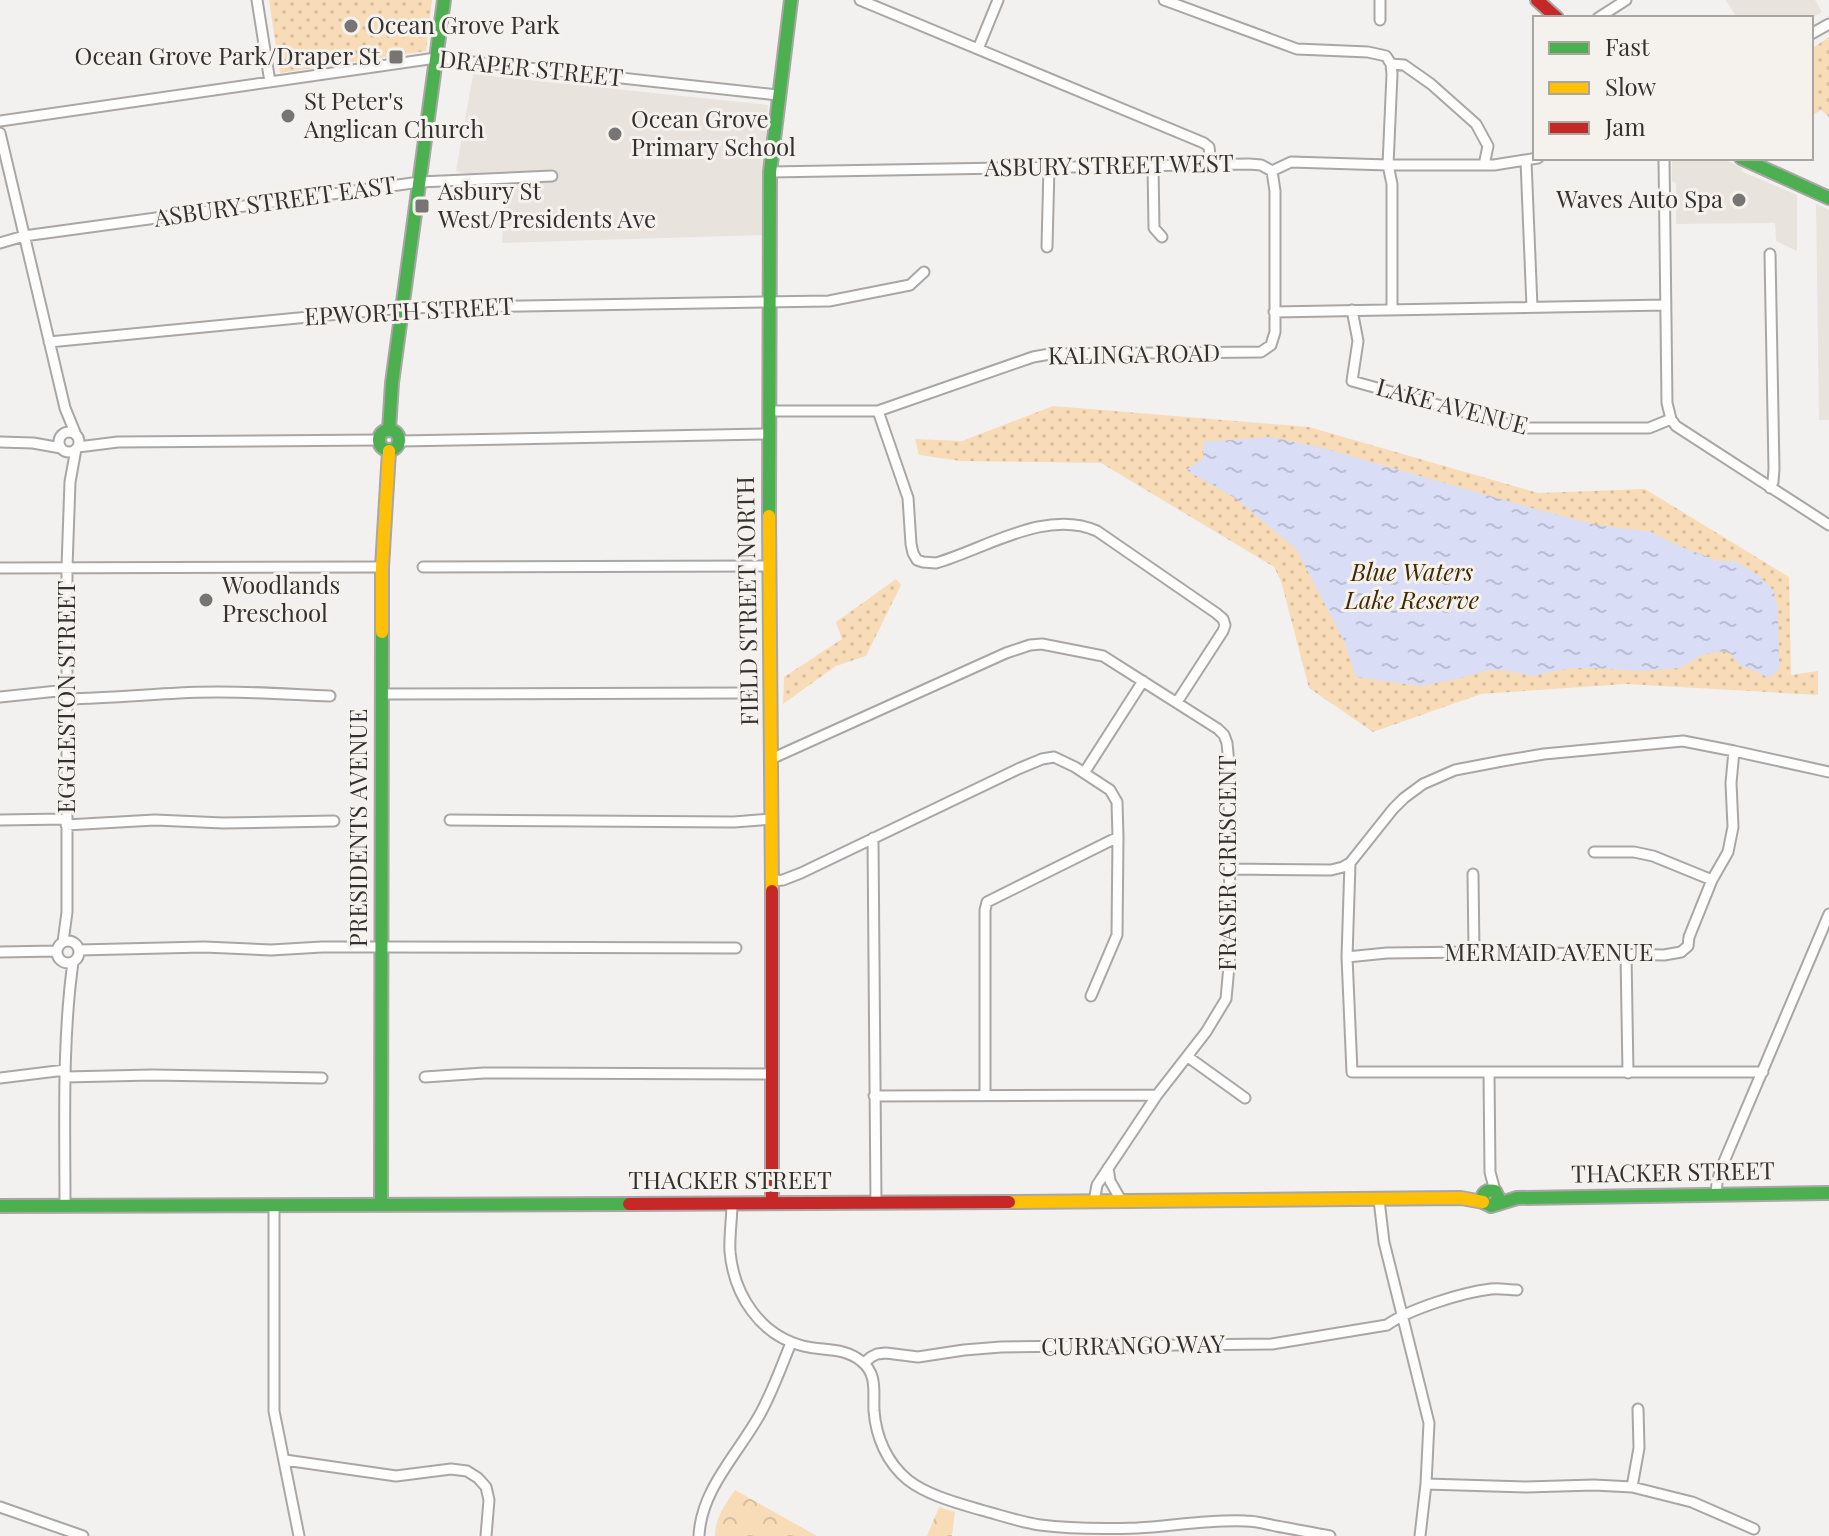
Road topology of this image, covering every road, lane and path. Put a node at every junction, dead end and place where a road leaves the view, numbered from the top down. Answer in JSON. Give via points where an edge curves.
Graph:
{"nodes":[{"id":1,"x":257,"y":0,"type":"edge"},
{"id":2,"x":444,"y":0,"type":"edge"},
{"id":3,"x":791,"y":0,"type":"edge"},
{"id":4,"x":860,"y":0,"type":"edge"},
{"id":5,"x":998,"y":0,"type":"edge"},
{"id":6,"x":1164,"y":0,"type":"edge"},
{"id":7,"x":1380,"y":0,"type":"edge"},
{"id":8,"x":1537,"y":0,"type":"edge"},
{"id":9,"x":1626,"y":0,"type":"edge"},
{"id":10,"x":1555,"y":16,"type":"edge"},
{"id":11,"x":1601,"y":16,"type":"edge"},
{"id":12,"x":1380,"y":20,"type":"dead end"},
{"id":13,"x":978,"y":49,"type":"junction"},
{"id":14,"x":436,"y":58,"type":"junction"},
{"id":15,"x":1389,"y":60,"type":"junction"},
{"id":16,"x":270,"y":82,"type":"junction"},
{"id":17,"x":778,"y":95,"type":"junction"},
{"id":18,"x":0,"y":121,"type":"edge"},
{"id":19,"x":0,"y":133,"type":"edge"},
{"id":20,"x":1533,"y":159,"type":"edge"},
{"id":21,"x":1664,"y":160,"type":"edge"},
{"id":22,"x":1745,"y":160,"type":"edge"},
{"id":23,"x":1526,"y":161,"type":"junction"},
{"id":24,"x":1211,"y":164,"type":"junction"},
{"id":25,"x":1153,"y":165,"type":"junction"},
{"id":26,"x":1388,"y":165,"type":"junction"},
{"id":27,"x":1484,"y":165,"type":"junction"},
{"id":28,"x":1049,"y":167,"type":"junction"},
{"id":29,"x":1272,"y":171,"type":"junction"},
{"id":30,"x":770,"y":172,"type":"junction"},
{"id":31,"x":552,"y":176,"type":"dead end"},
{"id":32,"x":420,"y":182,"type":"junction"},
{"id":33,"x":1829,"y":198,"type":"edge"},
{"id":34,"x":24,"y":236,"type":"junction"},
{"id":35,"x":1162,"y":237,"type":"dead end"},
{"id":36,"x":0,"y":243,"type":"edge"},
{"id":37,"x":1047,"y":247,"type":"dead end"},
{"id":38,"x":1770,"y":254,"type":"dead end"},
{"id":39,"x":924,"y":272,"type":"dead end"},
{"id":40,"x":770,"y":302,"type":"junction"},
{"id":41,"x":1666,"y":305,"type":"junction"},
{"id":42,"x":1532,"y":307,"type":"junction"},
{"id":43,"x":402,"y":308,"type":"junction"},
{"id":44,"x":1392,"y":309,"type":"junction"},
{"id":45,"x":1352,"y":310,"type":"junction"},
{"id":46,"x":1274,"y":312,"type":"junction"},
{"id":47,"x":49,"y":342,"type":"junction"},
{"id":48,"x":769,"y":411,"type":"junction"},
{"id":49,"x":878,"y":411,"type":"junction"},
{"id":50,"x":1671,"y":419,"type":"junction"},
{"id":51,"x":389,"y":430,"type":"junction"},
{"id":52,"x":768,"y":434,"type":"junction"},
{"id":53,"x":379,"y":440,"type":"junction"},
{"id":54,"x":400,"y":441,"type":"junction"},
{"id":55,"x":0,"y":442,"type":"edge"},
{"id":56,"x":70,"y":442,"type":"junction"},
{"id":57,"x":389,"y":451,"type":"junction"},
{"id":58,"x":1770,"y":488,"type":"junction"},
{"id":59,"x":1829,"y":525,"type":"edge"},
{"id":60,"x":770,"y":566,"type":"junction"},
{"id":61,"x":67,"y":567,"type":"junction"},
{"id":62,"x":382,"y":567,"type":"junction"},
{"id":63,"x":423,"y":567,"type":"dead end"},
{"id":64,"x":0,"y":568,"type":"edge"},
{"id":65,"x":1143,"y":681,"type":"junction"},
{"id":66,"x":743,"y":693,"type":"dead end"},
{"id":67,"x":382,"y":694,"type":"junction"},
{"id":68,"x":67,"y":695,"type":"junction"},
{"id":69,"x":330,"y":696,"type":"dead end"},
{"id":70,"x":0,"y":697,"type":"edge"},
{"id":71,"x":1177,"y":702,"type":"junction"},
{"id":72,"x":1734,"y":751,"type":"junction"},
{"id":73,"x":771,"y":759,"type":"junction"},
{"id":74,"x":1829,"y":772,"type":"edge"},
{"id":75,"x":1084,"y":773,"type":"junction"},
{"id":76,"x":772,"y":819,"type":"junction"},
{"id":77,"x":0,"y":820,"type":"edge"},
{"id":78,"x":450,"y":820,"type":"dead end"},
{"id":79,"x":334,"y":821,"type":"dead end"},
{"id":80,"x":66,"y":822,"type":"junction"},
{"id":81,"x":1118,"y":837,"type":"junction"},
{"id":82,"x":873,"y":838,"type":"junction"},
{"id":83,"x":1594,"y":852,"type":"dead end"},
{"id":84,"x":1350,"y":863,"type":"junction"},
{"id":85,"x":1230,"y":869,"type":"junction"},
{"id":86,"x":1473,"y":874,"type":"dead end"},
{"id":87,"x":1712,"y":880,"type":"junction"},
{"id":88,"x":772,"y":881,"type":"junction"},
{"id":89,"x":1829,"y":914,"type":"edge"},
{"id":90,"x":68,"y":946,"type":"junction"},
{"id":91,"x":381,"y":947,"type":"junction"},
{"id":92,"x":736,"y":948,"type":"dead end"},
{"id":93,"x":0,"y":952,"type":"edge"},
{"id":94,"x":1474,"y":952,"type":"junction"},
{"id":95,"x":1626,"y":954,"type":"junction"},
{"id":96,"x":1347,"y":957,"type":"junction"},
{"id":97,"x":68,"y":962,"type":"junction"},
{"id":98,"x":1091,"y":996,"type":"dead end"},
{"id":99,"x":1188,"y":1057,"type":"junction"},
{"id":100,"x":1763,"y":1072,"type":"junction"},
{"id":101,"x":1489,"y":1073,"type":"junction"},
{"id":102,"x":1628,"y":1073,"type":"junction"},
{"id":103,"x":65,"y":1074,"type":"junction"},
{"id":104,"x":771,"y":1074,"type":"junction"},
{"id":105,"x":425,"y":1077,"type":"dead end"},
{"id":106,"x":0,"y":1078,"type":"edge"},
{"id":107,"x":322,"y":1078,"type":"dead end"},
{"id":108,"x":985,"y":1095,"type":"junction"},
{"id":109,"x":1157,"y":1095,"type":"junction"},
{"id":110,"x":874,"y":1096,"type":"junction"},
{"id":111,"x":1245,"y":1098,"type":"dead end"},
{"id":112,"x":1108,"y":1168,"type":"junction"},
{"id":113,"x":1829,"y":1193,"type":"edge"},
{"id":114,"x":1490,"y":1195,"type":"junction"},
{"id":115,"x":1716,"y":1195,"type":"junction"},
{"id":116,"x":1379,"y":1200,"type":"junction"},
{"id":117,"x":1094,"y":1202,"type":"junction"},
{"id":118,"x":1122,"y":1202,"type":"junction"},
{"id":119,"x":732,"y":1203,"type":"junction"},
{"id":120,"x":772,"y":1203,"type":"junction"},
{"id":121,"x":876,"y":1203,"type":"junction"},
{"id":122,"x":274,"y":1205,"type":"junction"},
{"id":123,"x":381,"y":1205,"type":"junction"},
{"id":124,"x":0,"y":1206,"type":"edge"},
{"id":125,"x":65,"y":1206,"type":"junction"},
{"id":126,"x":1517,"y":1290,"type":"dead end"},
{"id":127,"x":1401,"y":1315,"type":"junction"},
{"id":128,"x":791,"y":1343,"type":"junction"},
{"id":129,"x":864,"y":1363,"type":"junction"},
{"id":130,"x":1638,"y":1409,"type":"dead end"},
{"id":131,"x":285,"y":1460,"type":"junction"},
{"id":132,"x":1426,"y":1484,"type":"junction"},
{"id":133,"x":1632,"y":1487,"type":"junction"},
{"id":134,"x":0,"y":1507,"type":"edge"},
{"id":135,"x":1754,"y":1529,"type":"dead end"},
{"id":136,"x":83,"y":1536,"type":"edge"},
{"id":137,"x":296,"y":1536,"type":"edge"},
{"id":138,"x":486,"y":1536,"type":"edge"},
{"id":139,"x":699,"y":1536,"type":"edge"},
{"id":140,"x":1330,"y":1536,"type":"edge"},
{"id":141,"x":1420,"y":1536,"type":"edge"}],
"edges":[{"from":1,"to":16,"type":"street"},
{"from":2,"to":14,"type":"street"},
{"from":3,"to":17,"type":"street","name":"FIELD STREET NORTH"},
{"from":4,"to":13,"type":"street"},
{"from":5,"to":13,"type":"street"},
{"from":6,"to":15,"type":"street","via":[[1297,49],[1368,52]]},
{"from":7,"to":12,"type":"street"},
{"from":8,"to":10,"type":"street"},
{"from":9,"to":11,"type":"street"},
{"from":13,"to":24,"type":"street","via":[[1204,143]]},
{"from":14,"to":16,"type":"street","name":"DRAPER STREET"},
{"from":14,"to":17,"type":"street","name":"DRAPER STREET"},
{"from":14,"to":32,"type":"street"},
{"from":15,"to":26,"type":"street"},
{"from":15,"to":27,"type":"street","via":[[1431,84],[1476,124],[1488,146]]},
{"from":16,"to":18,"type":"street","name":"DRAPER STREET"},
{"from":17,"to":30,"type":"street","name":"FIELD STREET NORTH"},
{"from":19,"to":34,"type":"street","name":"EGGLESTON STREET"},
{"from":20,"to":23,"type":"street","name":"ASBURY STREET WEST"},
{"from":21,"to":41,"type":"street"},
{"from":22,"to":33,"type":"street"},
{"from":23,"to":27,"type":"street","name":"ASBURY STREET WEST"},
{"from":23,"to":42,"type":"street"},
{"from":24,"to":25,"type":"street","name":"ASBURY STREET WEST"},
{"from":24,"to":29,"type":"street","name":"ASBURY STREET WEST","via":[[1261,165]]},
{"from":25,"to":28,"type":"street","name":"ASBURY STREET WEST"},
{"from":25,"to":35,"type":"street","via":[[1154,228]]},
{"from":26,"to":27,"type":"street","name":"ASBURY STREET WEST"},
{"from":26,"to":29,"type":"street","name":"ASBURY STREET WEST","via":[[1291,162]]},
{"from":26,"to":44,"type":"street"},
{"from":28,"to":30,"type":"street","name":"ASBURY STREET WEST"},
{"from":28,"to":37,"type":"street"},
{"from":29,"to":46,"type":"street"},
{"from":30,"to":40,"type":"street","name":"FIELD STREET NORTH"},
{"from":31,"to":32,"type":"street","name":"ASBURY STREET EAST"},
{"from":32,"to":34,"type":"street","name":"ASBURY STREET EAST"},
{"from":32,"to":43,"type":"street"},
{"from":34,"to":36,"type":"street","name":"ASBURY STREET EAST"},
{"from":34,"to":47,"type":"street","name":"EGGLESTON STREET"},
{"from":38,"to":58,"type":"street"},
{"from":39,"to":40,"type":"street","name":"EPWORTH STREET","via":[[910,285],[829,301]]},
{"from":40,"to":43,"type":"street","name":"EPWORTH STREET"},
{"from":40,"to":48,"type":"street","name":"FIELD STREET NORTH"},
{"from":41,"to":42,"type":"street"},
{"from":41,"to":50,"type":"street"},
{"from":42,"to":44,"type":"street"},
{"from":43,"to":47,"type":"street","name":"EPWORTH STREET"},
{"from":43,"to":51,"type":"street"},
{"from":44,"to":45,"type":"street"},
{"from":45,"to":46,"type":"street"},
{"from":45,"to":50,"type":"street","name":"LAKE AVENUE","via":[[1358,341],[1352,381],[1530,429],[1649,428]]},
{"from":46,"to":49,"type":"street","name":"KALINGA ROAD","via":[[1274,339],[1254,353],[1033,357]]},
{"from":47,"to":56,"type":"street","name":"EGGLESTON STREET"},
{"from":48,"to":49,"type":"street","name":"KALINGA ROAD"},
{"from":48,"to":52,"type":"street","name":"FIELD STREET NORTH"},
{"from":49,"to":71,"type":"street","via":[[908,498],[917,560],[936,563],[1022,531],[1084,525],[1223,619],[1219,638]]},
{"from":50,"to":58,"type":"street"},
{"from":51,"to":53,"type":"street"},
{"from":51,"to":54,"type":"street"},
{"from":52,"to":54,"type":"street"},
{"from":52,"to":60,"type":"street","name":"FIELD STREET NORTH"},
{"from":53,"to":56,"type":"street"},
{"from":53,"to":57,"type":"street"},
{"from":54,"to":57,"type":"street"},
{"from":55,"to":56,"type":"street"},
{"from":56,"to":61,"type":"street","name":"EGGLESTON STREET"},
{"from":57,"to":62,"type":"street","name":"PRESIDENTS AVENUE"},
{"from":58,"to":59,"type":"street"},
{"from":60,"to":63,"type":"street"},
{"from":60,"to":73,"type":"street","name":"FIELD STREET NORTH"},
{"from":61,"to":62,"type":"street"},
{"from":61,"to":64,"type":"street"},
{"from":61,"to":68,"type":"street","name":"EGGLESTON STREET"},
{"from":62,"to":67,"type":"street","name":"PRESIDENTS AVENUE"},
{"from":65,"to":71,"type":"street","name":"FRASER CRESCENT"},
{"from":65,"to":73,"type":"street","name":"FRASER CRESCENT","via":[[1103,656],[1030,645]]},
{"from":65,"to":75,"type":"street"},
{"from":66,"to":67,"type":"street"},
{"from":67,"to":91,"type":"street","name":"PRESIDENTS AVENUE"},
{"from":68,"to":69,"type":"street"},
{"from":68,"to":70,"type":"street"},
{"from":68,"to":80,"type":"street","name":"EGGLESTON STREET"},
{"from":71,"to":85,"type":"street","name":"FRASER CRESCENT","via":[[1218,729],[1227,743]]},
{"from":72,"to":74,"type":"street"},
{"from":72,"to":84,"type":"street","via":[[1683,741],[1544,754],[1455,770],[1404,798]]},
{"from":72,"to":87,"type":"street","name":"MERMAID AVENUE","via":[[1731,839]]},
{"from":73,"to":76,"type":"street","name":"FIELD STREET NORTH"},
{"from":75,"to":81,"type":"street","via":[[1114,796]]},
{"from":75,"to":82,"type":"street","via":[[1054,757],[1042,759]]},
{"from":76,"to":78,"type":"street"},
{"from":76,"to":88,"type":"street","name":"FIELD STREET NORTH"},
{"from":77,"to":80,"type":"street"},
{"from":79,"to":80,"type":"street"},
{"from":80,"to":90,"type":"street","name":"EGGLESTON STREET"},
{"from":81,"to":98,"type":"street","via":[[1117,935]]},
{"from":81,"to":108,"type":"street","via":[[987,902]]},
{"from":82,"to":88,"type":"street","via":[[792,877]]},
{"from":82,"to":110,"type":"street"},
{"from":83,"to":87,"type":"street","via":[[1653,856]]},
{"from":84,"to":85,"type":"street","via":[[1331,870]]},
{"from":84,"to":96,"type":"street"},
{"from":85,"to":99,"type":"street","name":"FRASER CRESCENT","via":[[1226,999]]},
{"from":86,"to":94,"type":"street"},
{"from":87,"to":95,"type":"street","name":"MERMAID AVENUE","via":[[1688,946],[1672,954]]},
{"from":88,"to":104,"type":"street","name":"FIELD STREET NORTH"},
{"from":89,"to":100,"type":"street"},
{"from":90,"to":91,"type":"street"},
{"from":90,"to":93,"type":"street"},
{"from":90,"to":97,"type":"street","name":"EGGLESTON STREET","via":[[77,959]]},
{"from":90,"to":97,"type":"street","via":[[58,955]]},
{"from":91,"to":92,"type":"street"},
{"from":91,"to":123,"type":"street","name":"PRESIDENTS AVENUE"},
{"from":94,"to":95,"type":"street","name":"MERMAID AVENUE"},
{"from":94,"to":96,"type":"street","name":"MERMAID AVENUE"},
{"from":95,"to":102,"type":"street"},
{"from":96,"to":101,"type":"street","via":[[1352,1072]]},
{"from":97,"to":103,"type":"street"},
{"from":99,"to":109,"type":"street","name":"FRASER CRESCENT"},
{"from":99,"to":111,"type":"street"},
{"from":100,"to":102,"type":"street"},
{"from":100,"to":115,"type":"street","via":[[1718,1177]]},
{"from":101,"to":102,"type":"street"},
{"from":101,"to":114,"type":"street"},
{"from":103,"to":106,"type":"street"},
{"from":103,"to":107,"type":"street"},
{"from":103,"to":125,"type":"street"},
{"from":104,"to":105,"type":"street"},
{"from":104,"to":120,"type":"street","name":"FIELD STREET NORTH"},
{"from":108,"to":109,"type":"street"},
{"from":108,"to":110,"type":"street"},
{"from":109,"to":112,"type":"street","name":"FRASER CRESCENT"},
{"from":110,"to":121,"type":"street"},
{"from":112,"to":117,"type":"street","name":"FRASER CRESCENT","via":[[1095,1189]]},
{"from":112,"to":118,"type":"street"},
{"from":113,"to":115,"type":"street","name":"THACKER STREET"},
{"from":114,"to":115,"type":"street","name":"THACKER STREET"},
{"from":114,"to":116,"type":"street","name":"THACKER STREET"},
{"from":116,"to":118,"type":"street","name":"THACKER STREET"},
{"from":116,"to":127,"type":"street"},
{"from":117,"to":118,"type":"street","name":"THACKER STREET"},
{"from":117,"to":121,"type":"street","name":"THACKER STREET"},
{"from":119,"to":120,"type":"street","name":"THACKER STREET"},
{"from":119,"to":123,"type":"street","name":"THACKER STREET"},
{"from":119,"to":128,"type":"street","via":[[730,1248],[740,1291],[766,1327]]},
{"from":120,"to":121,"type":"street","name":"THACKER STREET"},
{"from":122,"to":123,"type":"street","name":"THACKER STREET"},
{"from":122,"to":125,"type":"street","name":"THACKER STREET"},
{"from":122,"to":131,"type":"street","via":[[274,1411]]},
{"from":124,"to":125,"type":"street","name":"THACKER STREET"},
{"from":126,"to":127,"type":"street","name":"CURRANGO WAY","via":[[1472,1292]]},
{"from":127,"to":129,"type":"street","name":"CURRANGO WAY","via":[[1387,1325],[1272,1344],[1001,1347],[918,1357],[877,1354]]},
{"from":127,"to":132,"type":"street","via":[[1429,1423]]},
{"from":128,"to":129,"type":"street","via":[[848,1353]]},
{"from":128,"to":139,"type":"street","via":[[761,1413],[710,1493]]},
{"from":129,"to":140,"type":"street","via":[[875,1386],[876,1421],[887,1456],[897,1471],[924,1490],[1036,1525],[1136,1528],[1247,1520]]},
{"from":130,"to":133,"type":"street"},
{"from":131,"to":137,"type":"street"},
{"from":131,"to":138,"type":"street","via":[[396,1476],[467,1471],[486,1487]]},
{"from":132,"to":133,"type":"street"},
{"from":132,"to":141,"type":"street"},
{"from":133,"to":135,"type":"street","via":[[1692,1502]]},
{"from":134,"to":136,"type":"street"}]}
